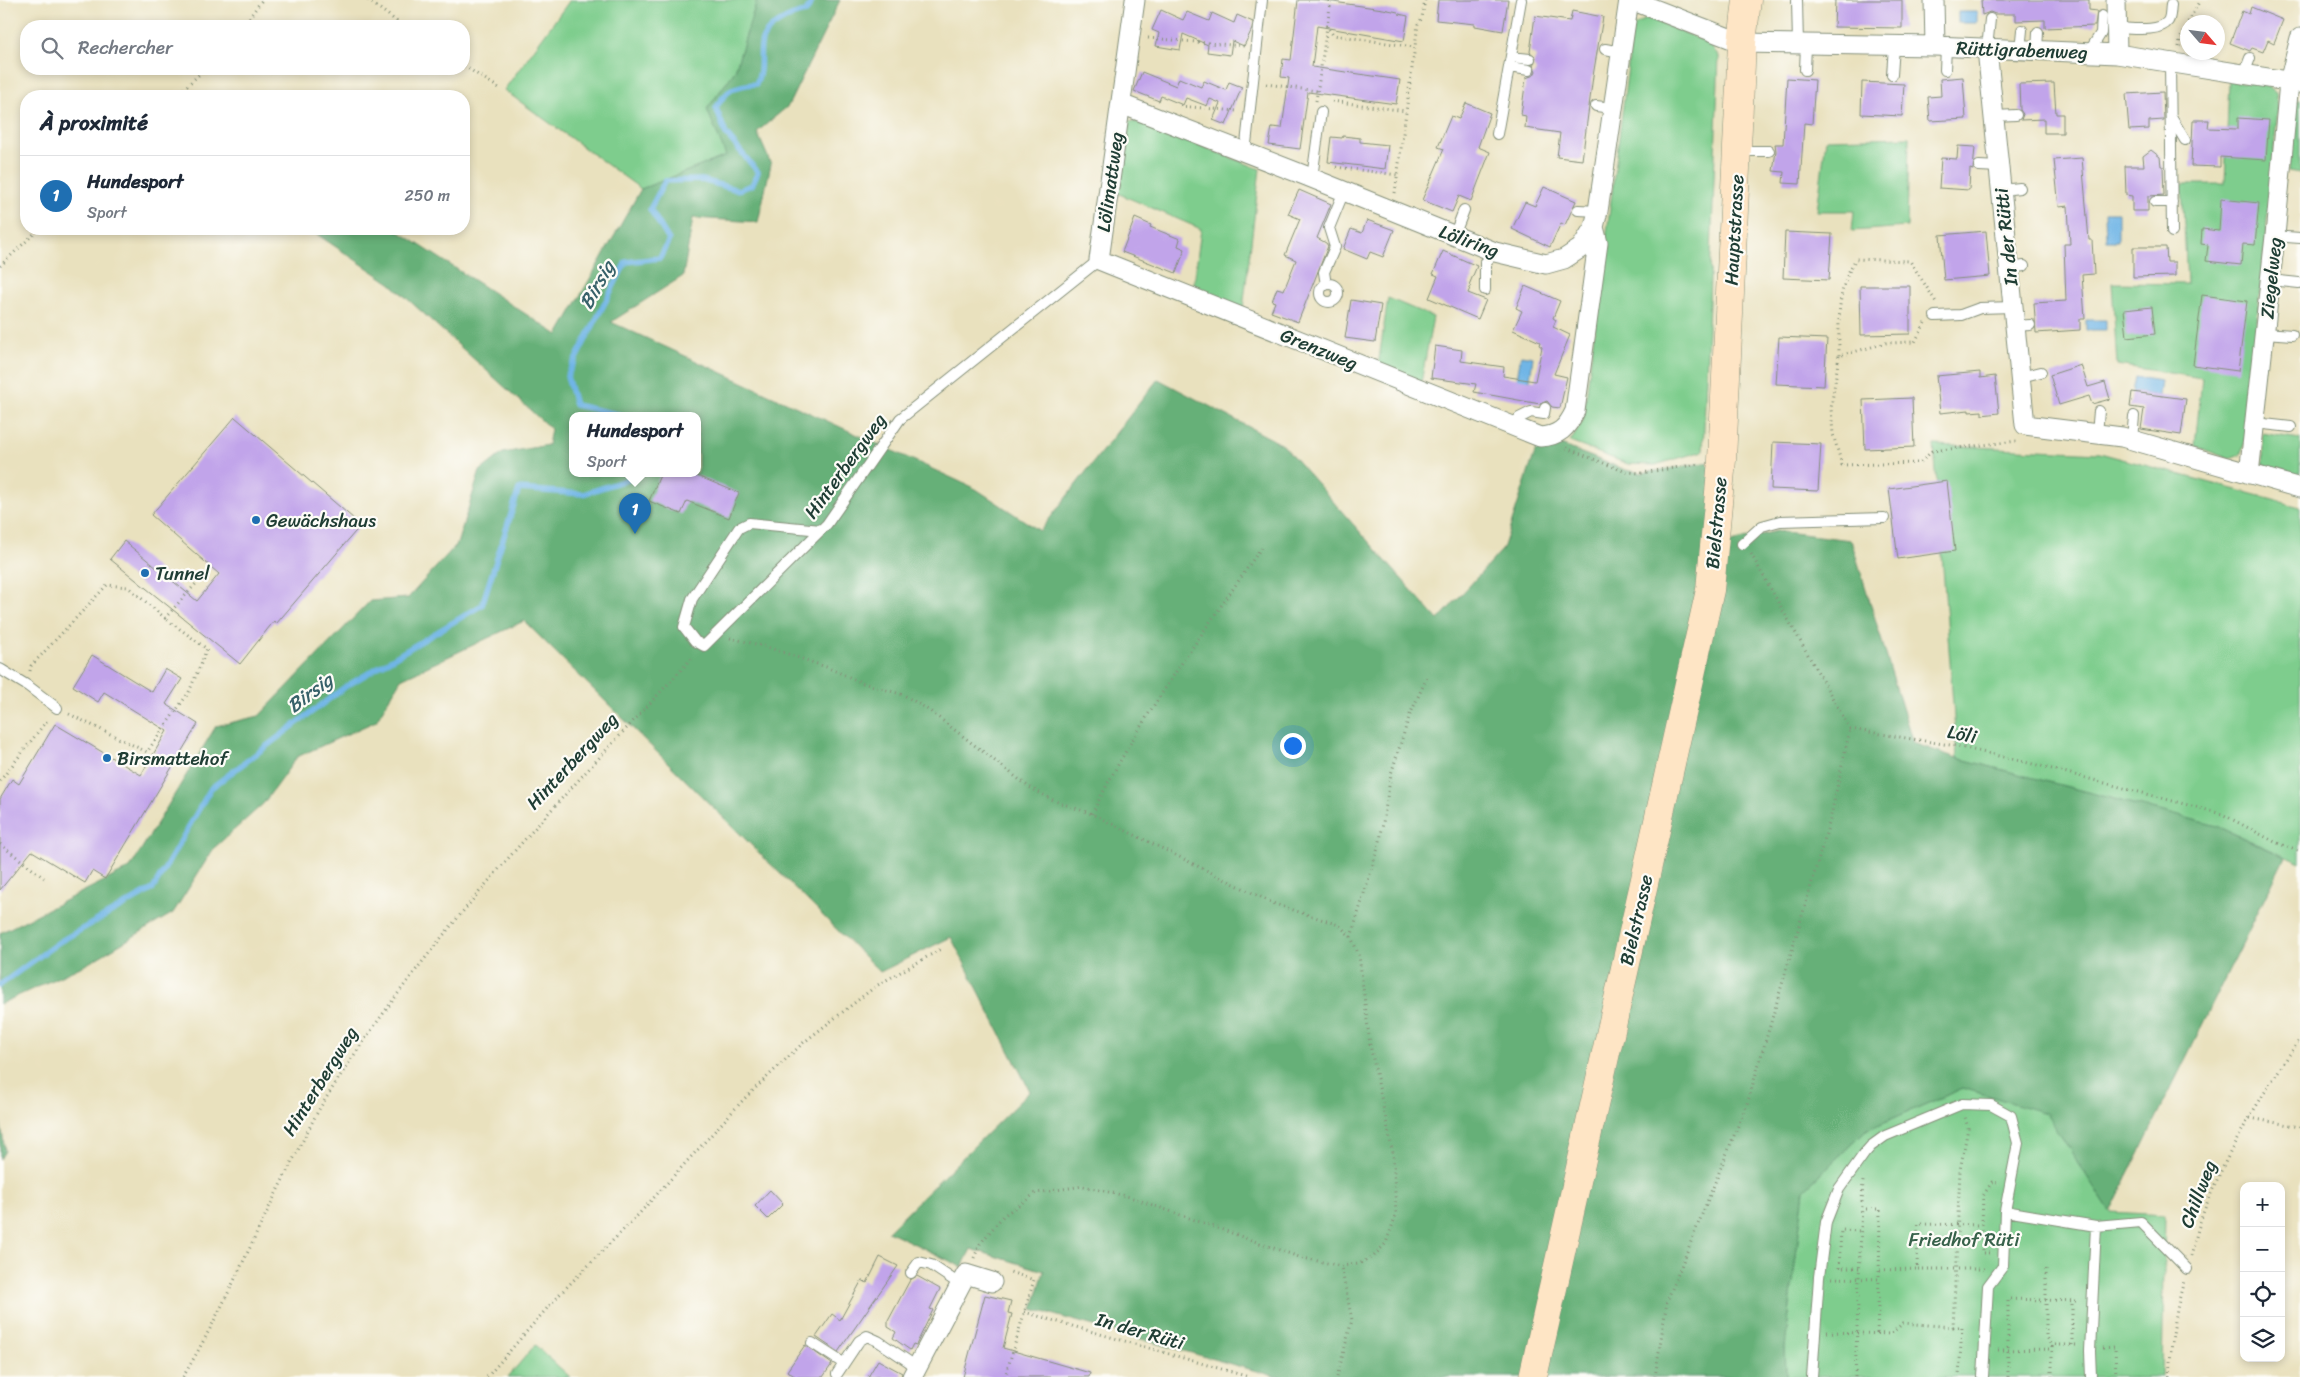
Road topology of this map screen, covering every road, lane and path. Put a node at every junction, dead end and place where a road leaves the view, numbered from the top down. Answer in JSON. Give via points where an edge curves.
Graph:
{"nodes":[{"id":1,"x":262,"y":0,"type":"edge"},
{"id":2,"x":368,"y":0,"type":"edge"},
{"id":3,"x":1135,"y":0,"type":"edge"},
{"id":4,"x":1262,"y":0,"type":"edge"},
{"id":5,"x":1331,"y":0,"type":"edge"},
{"id":6,"x":1425,"y":0,"type":"edge"},
{"id":7,"x":1521,"y":0,"type":"edge"},
{"id":8,"x":1630,"y":0,"type":"edge"},
{"id":9,"x":1747,"y":0,"type":"edge"},
{"id":10,"x":1797,"y":0,"type":"edge"},
{"id":11,"x":1934,"y":0,"type":"edge"},
{"id":12,"x":2116,"y":0,"type":"edge"},
{"id":13,"x":2200,"y":0,"type":"edge"},
{"id":14,"x":2171,"y":4,"type":"dead end"},
{"id":15,"x":2192,"y":15,"type":"edge"},
{"id":16,"x":1990,"y":19,"type":"dead end"},
{"id":17,"x":247,"y":20,"type":"edge"},
{"id":18,"x":395,"y":20,"type":"edge"},
{"id":19,"x":2109,"y":22,"type":"junction"},
{"id":20,"x":1326,"y":25,"type":"junction"},
{"id":21,"x":2022,"y":30,"type":"dead end"},
{"id":22,"x":2038,"y":32,"type":"dead end"},
{"id":23,"x":1130,"y":36,"type":"junction"},
{"id":24,"x":2300,"y":38,"type":"edge"},
{"id":25,"x":2180,"y":39,"type":"edge"},
{"id":26,"x":1742,"y":43,"type":"junction"},
{"id":27,"x":1802,"y":45,"type":"junction"},
{"id":28,"x":1894,"y":46,"type":"junction"},
{"id":29,"x":1414,"y":47,"type":"junction"},
{"id":30,"x":1941,"y":47,"type":"junction"},
{"id":31,"x":1257,"y":48,"type":"junction"},
{"id":32,"x":1987,"y":49,"type":"junction"},
{"id":33,"x":2029,"y":50,"type":"junction"},
{"id":34,"x":2089,"y":52,"type":"junction"},
{"id":35,"x":2117,"y":54,"type":"junction"},
{"id":36,"x":1510,"y":62,"type":"junction"},
{"id":37,"x":2173,"y":63,"type":"junction"},
{"id":38,"x":1530,"y":65,"type":"dead end"},
{"id":39,"x":470,"y":70,"type":"edge"},
{"id":40,"x":1805,"y":70,"type":"dead end"},
{"id":41,"x":1945,"y":70,"type":"dead end"},
{"id":42,"x":199,"y":75,"type":"edge"},
{"id":43,"x":1892,"y":75,"type":"dead end"},
{"id":44,"x":1253,"y":82,"type":"junction"},
{"id":45,"x":2294,"y":82,"type":"edge"},
{"id":46,"x":499,"y":88,"type":"dead end"},
{"id":47,"x":182,"y":90,"type":"edge"},
{"id":48,"x":1317,"y":91,"type":"junction"},
{"id":49,"x":1332,"y":101,"type":"dead end"},
{"id":50,"x":1121,"y":104,"type":"junction"},
{"id":51,"x":1318,"y":108,"type":"joint"},
{"id":52,"x":1406,"y":111,"type":"junction"},
{"id":53,"x":1250,"y":112,"type":"junction"},
{"id":54,"x":2016,"y":115,"type":"dead end"},
{"id":55,"x":1994,"y":116,"type":"junction"},
{"id":56,"x":2171,"y":116,"type":"junction"},
{"id":57,"x":1163,"y":121,"type":"junction"},
{"id":58,"x":1498,"y":134,"type":"dead end"},
{"id":59,"x":2185,"y":140,"type":"dead end"},
{"id":60,"x":1738,"y":151,"type":"junction"},
{"id":61,"x":1768,"y":151,"type":"dead end"},
{"id":62,"x":1245,"y":153,"type":"junction"},
{"id":63,"x":1979,"y":166,"type":"dead end"},
{"id":64,"x":2000,"y":167,"type":"junction"},
{"id":65,"x":1313,"y":171,"type":"junction"},
{"id":66,"x":1398,"y":175,"type":"junction"},
{"id":67,"x":1344,"y":191,"type":"junction"},
{"id":68,"x":2156,"y":202,"type":"dead end"},
{"id":69,"x":2172,"y":202,"type":"junction"},
{"id":70,"x":1464,"y":210,"type":"dead end"},
{"id":71,"x":1578,"y":210,"type":"dead end"},
{"id":72,"x":1393,"y":211,"type":"junction"},
{"id":73,"x":1596,"y":219,"type":"junction"},
{"id":74,"x":2172,"y":232,"type":"dead end"},
{"id":75,"x":32,"y":235,"type":"edge"},
{"id":76,"x":1454,"y":236,"type":"junction"},
{"id":77,"x":2275,"y":236,"type":"junction"},
{"id":78,"x":2300,"y":238,"type":"edge"},
{"id":79,"x":1495,"y":252,"type":"junction"},
{"id":80,"x":1099,"y":260,"type":"junction"},
{"id":81,"x":0,"y":266,"type":"edge"},
{"id":82,"x":2270,"y":280,"type":"junction"},
{"id":83,"x":2299,"y":283,"type":"edge"},
{"id":84,"x":1326,"y":285,"type":"dead end"},
{"id":85,"x":1485,"y":290,"type":"dead end"},
{"id":86,"x":1944,"y":302,"type":"dead end"},
{"id":87,"x":2013,"y":307,"type":"junction"},
{"id":88,"x":1931,"y":317,"type":"joint"},
{"id":89,"x":2265,"y":333,"type":"junction"},
{"id":90,"x":2292,"y":335,"type":"dead end"},
{"id":91,"x":1839,"y":356,"type":"junction"},
{"id":92,"x":2041,"y":372,"type":"dead end"},
{"id":93,"x":2020,"y":377,"type":"junction"},
{"id":94,"x":1546,"y":408,"type":"dead end"},
{"id":95,"x":2099,"y":411,"type":"dead end"},
{"id":96,"x":2134,"y":416,"type":"dead end"},
{"id":97,"x":1505,"y":419,"type":"junction"},
{"id":98,"x":2255,"y":423,"type":"junction"},
{"id":99,"x":2025,"y":425,"type":"junction"},
{"id":100,"x":2292,"y":427,"type":"dead end"},
{"id":101,"x":2097,"y":434,"type":"junction"},
{"id":102,"x":1540,"y":438,"type":"junction"},
{"id":103,"x":2132,"y":440,"type":"junction"},
{"id":104,"x":1722,"y":460,"type":"junction"},
{"id":105,"x":2249,"y":474,"type":"junction"},
{"id":106,"x":2300,"y":488,"type":"edge"},
{"id":107,"x":1884,"y":518,"type":"dead end"},
{"id":108,"x":821,"y":530,"type":"junction"},
{"id":109,"x":1742,"y":544,"type":"joint"},
{"id":110,"x":1261,"y":548,"type":"dead end"},
{"id":111,"x":211,"y":567,"type":"dead end"},
{"id":112,"x":165,"y":618,"type":"junction"},
{"id":113,"x":715,"y":634,"type":"junction"},
{"id":114,"x":704,"y":646,"type":"junction"},
{"id":115,"x":0,"y":669,"type":"edge"},
{"id":116,"x":1427,"y":677,"type":"dead end"},
{"id":117,"x":28,"y":686,"type":"junction"},
{"id":118,"x":56,"y":708,"type":"junction"},
{"id":119,"x":1850,"y":729,"type":"junction"},
{"id":120,"x":0,"y":781,"type":"edge"},
{"id":121,"x":1092,"y":814,"type":"junction"},
{"id":122,"x":0,"y":844,"type":"edge"},
{"id":123,"x":2300,"y":852,"type":"edge"},
{"id":124,"x":44,"y":878,"type":"dead end"},
{"id":125,"x":1352,"y":937,"type":"junction"},
{"id":126,"x":941,"y":949,"type":"dead end"},
{"id":127,"x":2300,"y":1039,"type":"edge"},
{"id":128,"x":1962,"y":1104,"type":"junction"},
{"id":129,"x":2250,"y":1118,"type":"junction"},
{"id":130,"x":2300,"y":1127,"type":"edge"},
{"id":131,"x":1864,"y":1154,"type":"junction"},
{"id":132,"x":2010,"y":1185,"type":"junction"},
{"id":133,"x":1862,"y":1210,"type":"junction"},
{"id":134,"x":2006,"y":1210,"type":"junction"},
{"id":135,"x":1956,"y":1224,"type":"junction"},
{"id":136,"x":1982,"y":1225,"type":"junction"},
{"id":137,"x":2096,"y":1226,"type":"junction"},
{"id":138,"x":1861,"y":1230,"type":"junction"},
{"id":139,"x":2004,"y":1254,"type":"junction"},
{"id":140,"x":1341,"y":1266,"type":"junction"},
{"id":141,"x":1859,"y":1268,"type":"junction"},
{"id":142,"x":1917,"y":1269,"type":"junction"},
{"id":143,"x":1954,"y":1269,"type":"junction"},
{"id":144,"x":2046,"y":1269,"type":"dead end"},
{"id":145,"x":2187,"y":1269,"type":"junction"},
{"id":146,"x":1880,"y":1270,"type":"junction"},
{"id":147,"x":2000,"y":1270,"type":"junction"},
{"id":148,"x":912,"y":1274,"type":"dead end"},
{"id":149,"x":1819,"y":1277,"type":"junction"},
{"id":150,"x":1859,"y":1279,"type":"junction"},
{"id":151,"x":1880,"y":1279,"type":"junction"},
{"id":152,"x":963,"y":1280,"type":"junction"},
{"id":153,"x":992,"y":1282,"type":"joint"},
{"id":154,"x":2046,"y":1300,"type":"junction"},
{"id":155,"x":2072,"y":1300,"type":"junction"},
{"id":156,"x":2092,"y":1301,"type":"junction"},
{"id":157,"x":1024,"y":1312,"type":"junction"},
{"id":158,"x":1953,"y":1327,"type":"junction"},
{"id":159,"x":1816,"y":1331,"type":"junction"},
{"id":160,"x":1857,"y":1332,"type":"junction"},
{"id":161,"x":1877,"y":1333,"type":"junction"},
{"id":162,"x":812,"y":1343,"type":"dead end"},
{"id":163,"x":2072,"y":1345,"type":"junction"},
{"id":164,"x":2052,"y":1347,"type":"junction"},
{"id":165,"x":2090,"y":1347,"type":"junction"},
{"id":166,"x":1984,"y":1350,"type":"junction"},
{"id":167,"x":2009,"y":1350,"type":"junction"},
{"id":168,"x":843,"y":1364,"type":"junction"},
{"id":169,"x":914,"y":1372,"type":"edge"},
{"id":170,"x":836,"y":1374,"type":"dead end"},
{"id":171,"x":183,"y":1377,"type":"edge"},
{"id":172,"x":487,"y":1377,"type":"edge"},
{"id":173,"x":1005,"y":1377,"type":"edge"},
{"id":174,"x":1249,"y":1377,"type":"edge"},
{"id":175,"x":1337,"y":1377,"type":"edge"},
{"id":176,"x":1533,"y":1377,"type":"edge"},
{"id":177,"x":1655,"y":1377,"type":"edge"},
{"id":178,"x":1812,"y":1377,"type":"edge"},
{"id":179,"x":1855,"y":1377,"type":"edge"},
{"id":180,"x":1959,"y":1377,"type":"edge"},
{"id":181,"x":1983,"y":1377,"type":"edge"},
{"id":182,"x":2008,"y":1377,"type":"edge"},
{"id":183,"x":2052,"y":1377,"type":"edge"},
{"id":184,"x":2091,"y":1377,"type":"edge"},
{"id":185,"x":2116,"y":1377,"type":"edge"},
{"id":186,"x":2169,"y":1377,"type":"edge"}],
"edges":[{"from":1,"to":17,"type":"path"},
{"from":2,"to":18,"type":"path"},
{"from":3,"to":23,"type":"street","name":"Lölimattweg"},
{"from":4,"to":31,"type":"lane"},
{"from":5,"to":20,"type":"path"},
{"from":6,"to":29,"type":"path"},
{"from":7,"to":36,"type":"lane"},
{"from":8,"to":26,"type":"street","name":"Rüttigrabenweg"},
{"from":8,"to":73,"type":"street","name":"Löliring","via":[[1613,51],[1604,107]]},
{"from":9,"to":26,"type":"main road","name":"Hauptstrasse"},
{"from":10,"to":27,"type":"lane"},
{"from":11,"to":30,"type":"street"},
{"from":12,"to":19,"type":"street"},
{"from":13,"to":15,"type":"path"},
{"from":14,"to":19,"type":"lane","via":[[2169,19],[2164,25],[2154,28]]},
{"from":16,"to":32,"type":"lane"},
{"from":19,"to":34,"type":"lane"},
{"from":19,"to":35,"type":"street"},
{"from":20,"to":29,"type":"path","via":[[1333,36]]},
{"from":20,"to":48,"type":"path"},
{"from":21,"to":33,"type":"lane"},
{"from":22,"to":33,"type":"lane"},
{"from":23,"to":31,"type":"path"},
{"from":23,"to":50,"type":"street","name":"Lölimattweg"},
{"from":24,"to":45,"type":"street","name":"Ziegelweg"},
{"from":25,"to":37,"type":"path"},
{"from":26,"to":27,"type":"street","name":"Rüttigrabenweg"},
{"from":26,"to":60,"type":"main road","name":"Hauptstrasse"},
{"from":27,"to":28,"type":"street","name":"Rüttigrabenweg"},
{"from":27,"to":40,"type":"lane"},
{"from":28,"to":30,"type":"street","name":"Rüttigrabenweg"},
{"from":28,"to":43,"type":"lane"},
{"from":29,"to":52,"type":"path"},
{"from":30,"to":32,"type":"street","name":"Rüttigrabenweg"},
{"from":30,"to":41,"type":"lane"},
{"from":31,"to":44,"type":"lane"},
{"from":32,"to":33,"type":"street","name":"Rüttigrabenweg"},
{"from":32,"to":55,"type":"street","name":"In der Rütti"},
{"from":33,"to":34,"type":"street","name":"Rüttigrabenweg"},
{"from":34,"to":35,"type":"street","name":"Rüttigrabenweg"},
{"from":35,"to":37,"type":"street","name":"Rüttigrabenweg"},
{"from":36,"to":38,"type":"lane"},
{"from":36,"to":58,"type":"lane"},
{"from":37,"to":45,"type":"street","name":"Rüttigrabenweg","via":[[2247,66]]},
{"from":37,"to":56,"type":"lane"},
{"from":39,"to":46,"type":"path"},
{"from":42,"to":47,"type":"path"},
{"from":44,"to":48,"type":"path"},
{"from":44,"to":53,"type":"lane"},
{"from":45,"to":77,"type":"street","name":"Ziegelweg"},
{"from":48,"to":51,"type":"path"},
{"from":49,"to":52,"type":"path"},
{"from":50,"to":57,"type":"street","name":"Löliring"},
{"from":50,"to":80,"type":"street","name":"Lölimattweg"},
{"from":51,"to":65,"type":"lane"},
{"from":52,"to":66,"type":"path"},
{"from":53,"to":57,"type":"path","via":[[1169,106]]},
{"from":53,"to":62,"type":"lane"},
{"from":54,"to":55,"type":"lane"},
{"from":55,"to":64,"type":"street","name":"In der Rütti"},
{"from":56,"to":59,"type":"lane"},
{"from":56,"to":69,"type":"lane"},
{"from":57,"to":62,"type":"street","name":"Löliring"},
{"from":60,"to":61,"type":"lane"},
{"from":60,"to":104,"type":"main road","name":"Hauptstrasse"},
{"from":62,"to":65,"type":"street","name":"Löliring"},
{"from":63,"to":64,"type":"lane"},
{"from":64,"to":87,"type":"street","name":"In der Rütti","via":[[2011,189],[2017,267]]},
{"from":65,"to":66,"type":"path"},
{"from":65,"to":67,"type":"street","name":"Löliring"},
{"from":66,"to":72,"type":"path"},
{"from":67,"to":72,"type":"street","name":"Löliring"},
{"from":67,"to":84,"type":"lane","via":[[1330,228],[1335,247],[1324,272]]},
{"from":68,"to":69,"type":"lane"},
{"from":69,"to":74,"type":"lane"},
{"from":70,"to":76,"type":"lane"},
{"from":71,"to":73,"type":"lane"},
{"from":72,"to":76,"type":"street","name":"Löliring"},
{"from":73,"to":79,"type":"street","name":"Löliring","via":[[1582,248],[1564,259],[1546,264]]},
{"from":73,"to":102,"type":"street","via":[[1598,243],[1575,411],[1561,432]]},
{"from":75,"to":81,"type":"path"},
{"from":76,"to":79,"type":"street","name":"Löliring"},
{"from":77,"to":78,"type":"lane"},
{"from":77,"to":82,"type":"street","name":"Ziegelweg"},
{"from":79,"to":85,"type":"lane","via":[[1485,264]]},
{"from":80,"to":97,"type":"street","name":"Grenzweg","via":[[1456,396]]},
{"from":80,"to":108,"type":"lane","name":"Hinterbergweg","via":[[900,419]]},
{"from":82,"to":83,"type":"lane"},
{"from":82,"to":89,"type":"street","name":"Ziegelweg"},
{"from":86,"to":91,"type":"path","via":[[1935,302],[1910,261],[1856,259],[1847,273],[1839,303]]},
{"from":87,"to":88,"type":"lane","via":[[1980,308],[1961,316]]},
{"from":87,"to":93,"type":"street","name":"In der Rütti","via":[[2023,326]]},
{"from":88,"to":91,"type":"path","via":[[1915,342],[1886,343]]},
{"from":89,"to":90,"type":"lane"},
{"from":89,"to":98,"type":"street","name":"Ziegelweg"},
{"from":91,"to":99,"type":"path","via":[[1831,408],[1833,434],[1842,466],[1920,463],[1932,451],[2026,440]]},
{"from":92,"to":93,"type":"lane"},
{"from":93,"to":99,"type":"street","name":"In der Rütti"},
{"from":94,"to":97,"type":"lane","via":[[1544,414],[1531,412],[1519,418]]},
{"from":95,"to":101,"type":"lane"},
{"from":96,"to":103,"type":"lane"},
{"from":97,"to":102,"type":"street","name":"Grenzweg"},
{"from":98,"to":100,"type":"lane"},
{"from":98,"to":105,"type":"street","name":"Ziegelweg"},
{"from":99,"to":101,"type":"street"},
{"from":101,"to":103,"type":"street"},
{"from":102,"to":104,"type":"path","via":[[1626,472],[1642,473]]},
{"from":103,"to":105,"type":"street"},
{"from":104,"to":176,"type":"main road","name":"Bielstrasse","via":[[1710,590]]},
{"from":105,"to":106,"type":"street"},
{"from":107,"to":109,"type":"lane","via":[[1780,521],[1762,526]]},
{"from":108,"to":113,"type":"lane","name":"Hinterbergweg"},
{"from":108,"to":114,"type":"lane","via":[[749,522],[739,528],[692,599],[684,627],[695,641]]},
{"from":109,"to":119,"type":"path","via":[[1752,555]]},
{"from":110,"to":121,"type":"path","via":[[1144,721]]},
{"from":111,"to":112,"type":"path"},
{"from":112,"to":117,"type":"path","via":[[128,587],[107,585],[30,666]]},
{"from":112,"to":118,"type":"path","via":[[207,649],[189,692],[147,752]]},
{"from":113,"to":114,"type":"lane","name":"Hinterbergweg"},
{"from":113,"to":121,"type":"path","via":[[764,646],[863,683],[904,694],[1029,787]]},
{"from":114,"to":171,"type":"path","name":"Hinterbergweg","via":[[534,827],[400,991],[322,1104],[209,1333]]},
{"from":115,"to":117,"type":"lane"},
{"from":116,"to":125,"type":"path","via":[[1409,717],[1391,774],[1380,841]]},
{"from":117,"to":118,"type":"lane"},
{"from":118,"to":120,"type":"path"},
{"from":119,"to":123,"type":"path","name":"Löli","via":[[1956,746],[2037,764],[2222,814]]},
{"from":119,"to":177,"type":"path","via":[[1830,820],[1748,1101],[1667,1300]]},
{"from":121,"to":125,"type":"path","via":[[1275,904],[1339,926]]},
{"from":122,"to":124,"type":"path"},
{"from":125,"to":140,"type":"path","via":[[1360,955],[1370,1045],[1393,1153],[1396,1215],[1386,1243],[1374,1256],[1360,1264]]},
{"from":126,"to":172,"type":"path","via":[[876,986],[790,1056],[744,1099],[556,1298]]},
{"from":127,"to":129,"type":"path","name":"Chillweg"},
{"from":128,"to":131,"type":"lane","via":[[1885,1136]]},
{"from":128,"to":132,"type":"lane","via":[[1990,1105],[2011,1116],[2018,1142]]},
{"from":128,"to":135,"type":"path","via":[[1968,1128],[1960,1170]]},
{"from":129,"to":130,"type":"path"},
{"from":129,"to":145,"type":"path","name":"Chillweg","via":[[2227,1156],[2207,1202]]},
{"from":131,"to":133,"type":"path"},
{"from":131,"to":149,"type":"lane","via":[[1839,1189],[1826,1222]]},
{"from":132,"to":134,"type":"lane"},
{"from":132,"to":136,"type":"path","via":[[1992,1182],[1986,1189]]},
{"from":133,"to":138,"type":"path"},
{"from":133,"to":146,"type":"path","via":[[1880,1208]]},
{"from":134,"to":137,"type":"lane"},
{"from":134,"to":139,"type":"lane"},
{"from":135,"to":136,"type":"path"},
{"from":135,"to":142,"type":"path","via":[[1918,1224]]},
{"from":135,"to":143,"type":"path"},
{"from":136,"to":139,"type":"path","via":[[1982,1253]]},
{"from":137,"to":145,"type":"lane","via":[[2141,1222]]},
{"from":137,"to":156,"type":"lane"},
{"from":138,"to":141,"type":"path"},
{"from":138,"to":141,"type":"path","via":[[1841,1230],[1839,1268]]},
{"from":139,"to":147,"type":"lane"},
{"from":140,"to":152,"type":"path","via":[[1299,1257],[1130,1197],[1083,1186],[1036,1193],[1003,1216],[980,1244]]},
{"from":140,"to":175,"type":"path","via":[[1352,1320]]},
{"from":141,"to":150,"type":"path"},
{"from":142,"to":143,"type":"path"},
{"from":142,"to":146,"type":"path"},
{"from":143,"to":147,"type":"path"},
{"from":143,"to":158,"type":"path"},
{"from":144,"to":154,"type":"path"},
{"from":145,"to":186,"type":"path","name":"Chillweg","via":[[2178,1304]]},
{"from":146,"to":151,"type":"path"},
{"from":147,"to":166,"type":"lane","via":[[1988,1286]]},
{"from":148,"to":152,"type":"lane","via":[[919,1262]]},
{"from":149,"to":150,"type":"path"},
{"from":149,"to":159,"type":"lane"},
{"from":150,"to":151,"type":"path"},
{"from":150,"to":160,"type":"path"},
{"from":151,"to":161,"type":"path"},
{"from":152,"to":153,"type":"street"},
{"from":152,"to":169,"type":"street"},
{"from":153,"to":157,"type":"path","via":[[997,1268],[1034,1280]]},
{"from":154,"to":155,"type":"path"},
{"from":154,"to":164,"type":"path","via":[[2046,1336]]},
{"from":154,"to":167,"type":"path","via":[[2008,1299]]},
{"from":155,"to":156,"type":"path"},
{"from":155,"to":163,"type":"path"},
{"from":156,"to":165,"type":"lane"},
{"from":157,"to":173,"type":"path"},
{"from":157,"to":174,"type":"path","name":"In der Rüti"},
{"from":158,"to":161,"type":"path","via":[[1903,1324],[1892,1334]]},
{"from":158,"to":180,"type":"path","via":[[1962,1327]]},
{"from":159,"to":160,"type":"path"},
{"from":159,"to":178,"type":"lane"},
{"from":160,"to":161,"type":"path"},
{"from":160,"to":179,"type":"path"},
{"from":162,"to":168,"type":"lane"},
{"from":163,"to":164,"type":"path"},
{"from":163,"to":165,"type":"path"},
{"from":164,"to":167,"type":"path"},
{"from":164,"to":183,"type":"path"},
{"from":165,"to":184,"type":"lane"},
{"from":165,"to":185,"type":"path","via":[[2115,1347]]},
{"from":166,"to":167,"type":"path"},
{"from":166,"to":181,"type":"lane"},
{"from":167,"to":182,"type":"path"},
{"from":168,"to":169,"type":"lane","via":[[859,1341],[867,1336],[878,1341]]},
{"from":168,"to":170,"type":"lane"}]}
